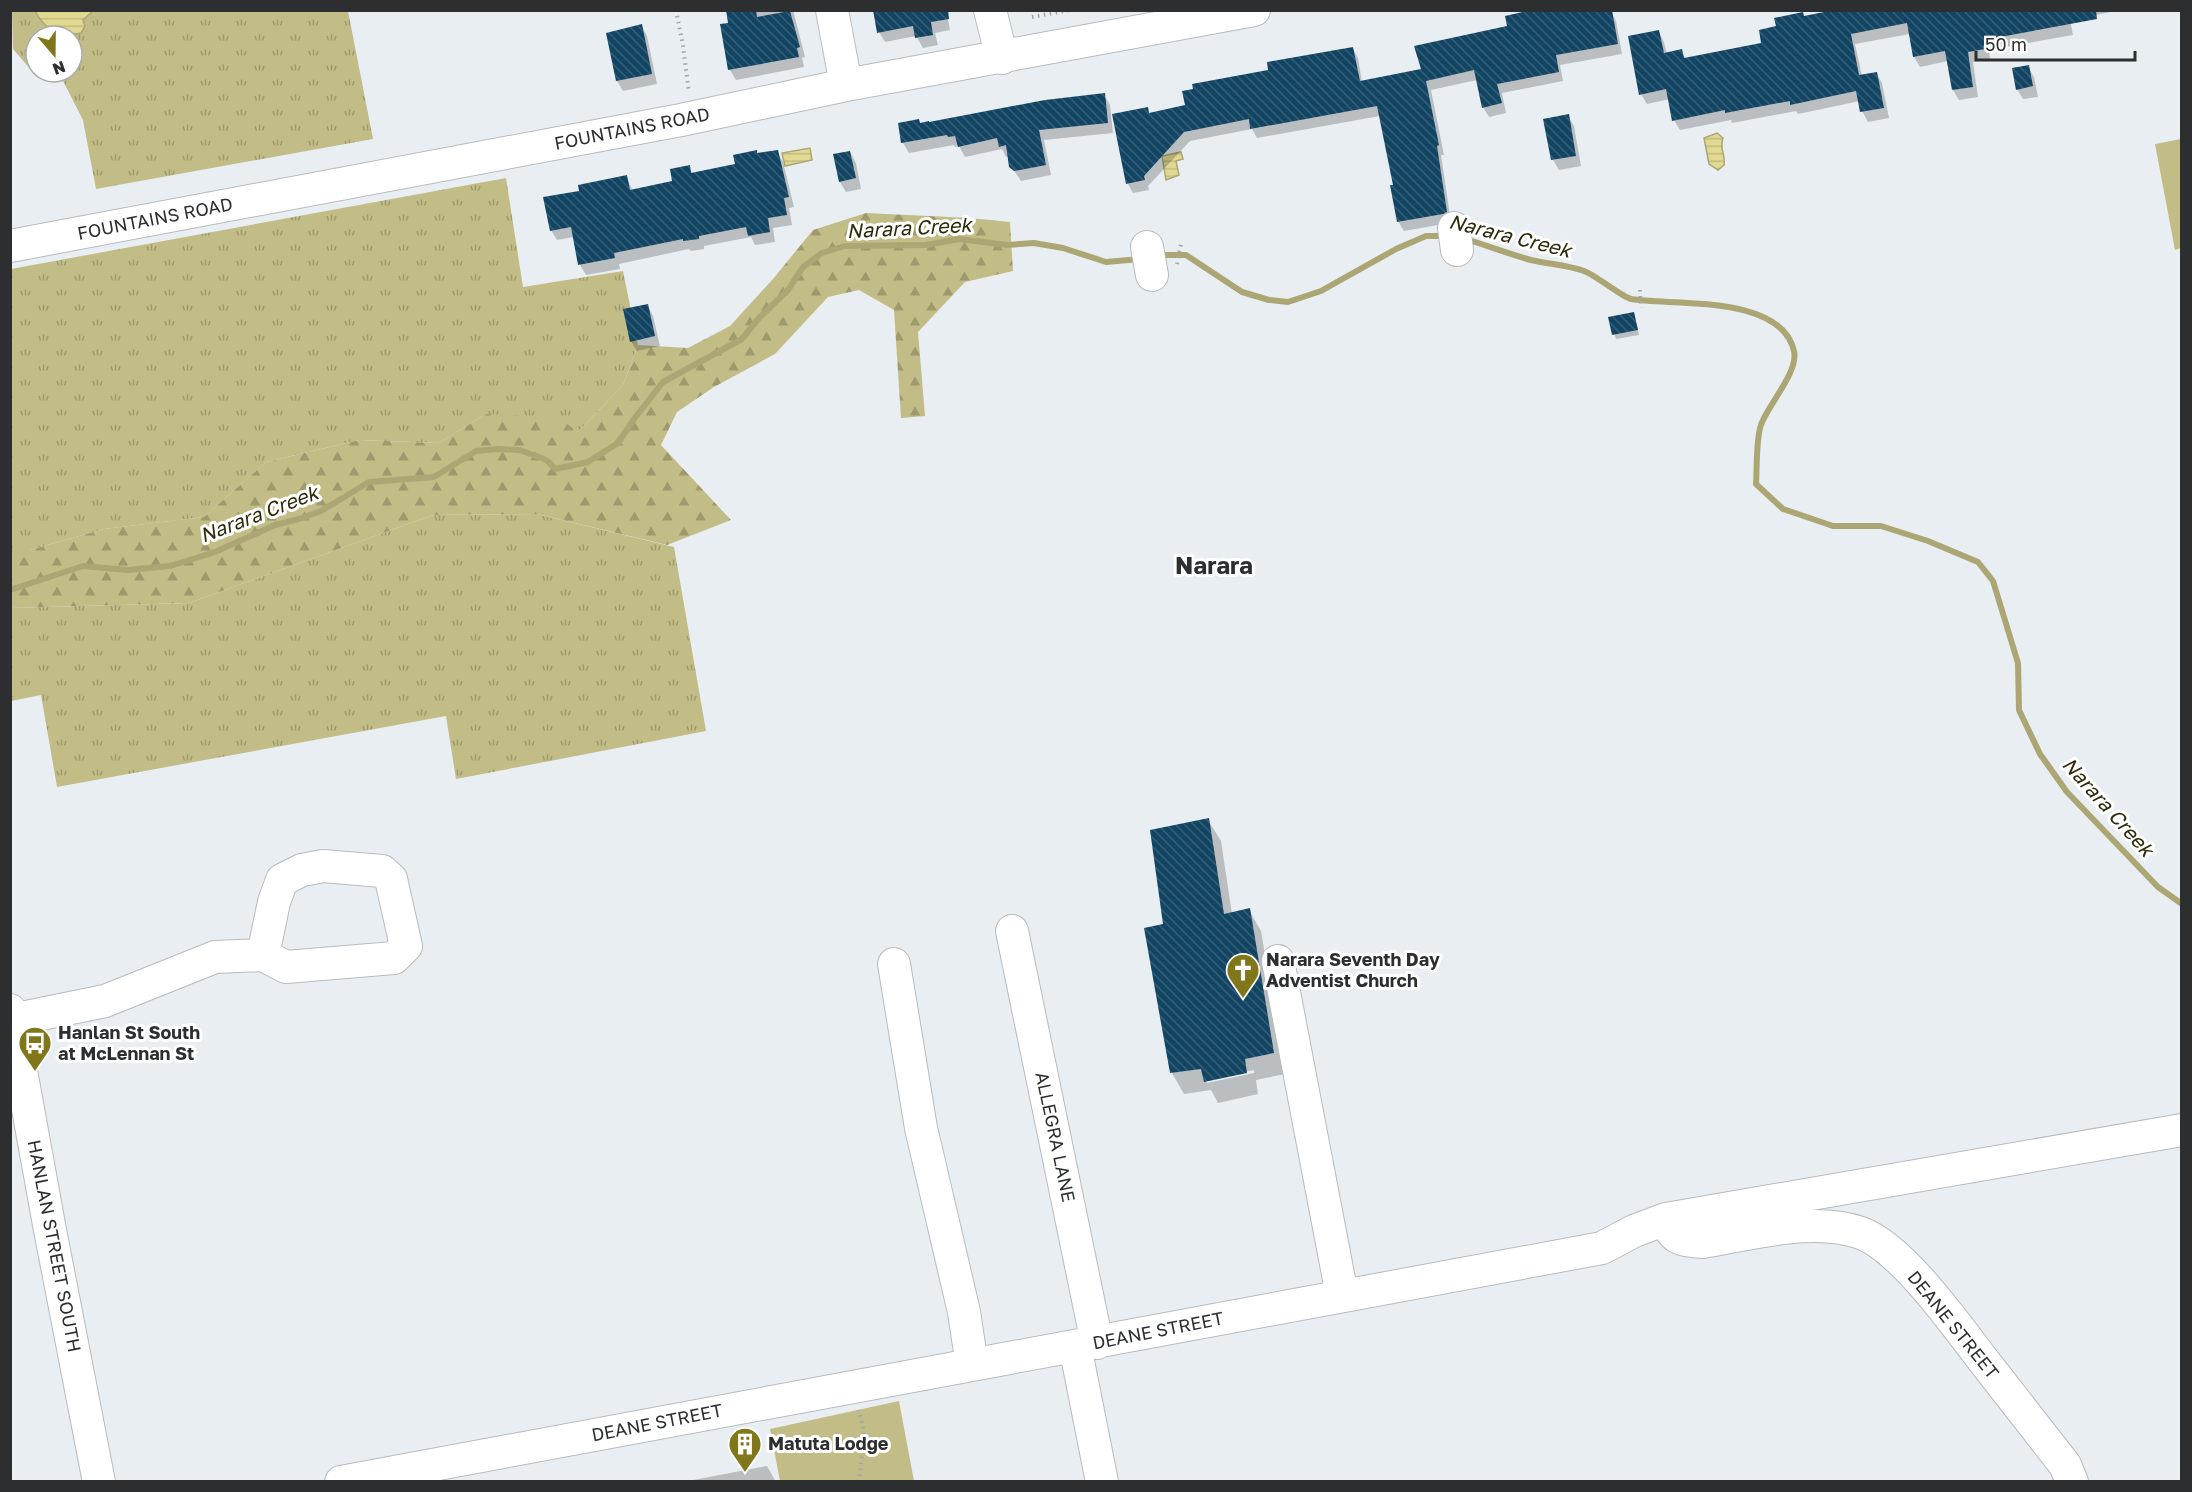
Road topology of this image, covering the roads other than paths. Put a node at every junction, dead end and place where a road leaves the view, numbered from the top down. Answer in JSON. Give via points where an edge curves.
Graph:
{"nodes":[{"id":1,"x":832,"y":10,"type":"edge"},
{"id":2,"x":990,"y":10,"type":"edge"},
{"id":3,"x":1254,"y":10,"type":"edge"},
{"id":4,"x":1002,"y":58,"type":"junction"},
{"id":5,"x":846,"y":85,"type":"junction"},
{"id":6,"x":10,"y":246,"type":"edge"},
{"id":7,"x":1012,"y":931,"type":"dead end"},
{"id":8,"x":263,"y":955,"type":"junction"},
{"id":9,"x":1278,"y":961,"type":"dead end"},
{"id":10,"x":894,"y":964,"type":"dead end"},
{"id":11,"x":11,"y":1015,"type":"edge"},
{"id":12,"x":2181,"y":1130,"type":"edge"},
{"id":13,"x":1665,"y":1219,"type":"junction"},
{"id":14,"x":1342,"y":1295,"type":"junction"},
{"id":15,"x":1086,"y":1345,"type":"junction"},
{"id":16,"x":972,"y":1365,"type":"junction"},
{"id":17,"x":374,"y":1478,"type":"edge"},
{"id":18,"x":99,"y":1482,"type":"edge"},
{"id":19,"x":341,"y":1482,"type":"edge"},
{"id":20,"x":1102,"y":1482,"type":"edge"},
{"id":21,"x":2072,"y":1482,"type":"edge"}],
"edges":[{"from":1,"to":5,"type":"street"},
{"from":2,"to":4,"type":"street"},
{"from":3,"to":4,"type":"street","name":"FOUNTAINS ROAD"},
{"from":4,"to":5,"type":"street","name":"FOUNTAINS ROAD"},
{"from":5,"to":6,"type":"street","name":"FOUNTAINS ROAD"},
{"from":7,"to":15,"type":"street","name":"ALLEGRA LANE"},
{"from":8,"to":8,"type":"street","via":[[285,967],[394,958],[406,946],[391,879],[382,870],[323,866],[302,870],[282,880]]},
{"from":8,"to":11,"type":"street","via":[[215,957],[105,1001]]},
{"from":9,"to":14,"type":"street"},
{"from":10,"to":16,"type":"street","via":[[921,1128],[964,1312]]},
{"from":11,"to":18,"type":"street","name":"HANLAN STREET SOUTH"},
{"from":12,"to":13,"type":"street","name":"DEANE STREET"},
{"from":13,"to":14,"type":"street","name":"DEANE STREET","via":[[1602,1248]]},
{"from":13,"to":21,"type":"street","name":"DEANE STREET","via":[[1677,1238],[1702,1242],[1820,1225],[1875,1239],[1931,1293],[2065,1465]]},
{"from":14,"to":15,"type":"street","name":"DEANE STREET"},
{"from":15,"to":16,"type":"street","name":"DEANE STREET"},
{"from":15,"to":20,"type":"street","name":"ALLEGRA LANE"},
{"from":16,"to":17,"type":"street","name":"DEANE STREET"},
{"from":17,"to":19,"type":"street","name":"DEANE STREET"}]}
